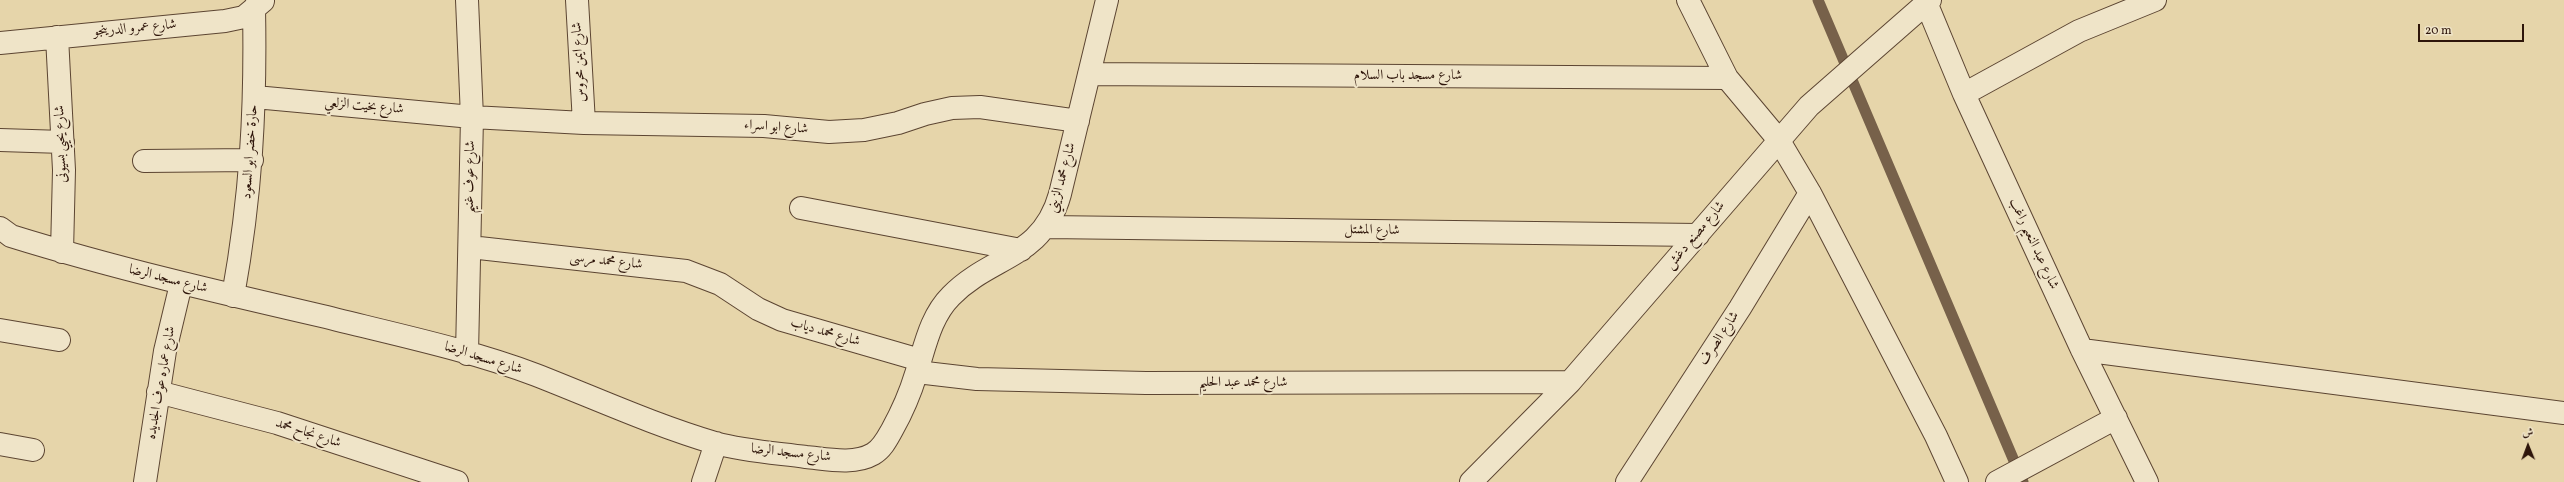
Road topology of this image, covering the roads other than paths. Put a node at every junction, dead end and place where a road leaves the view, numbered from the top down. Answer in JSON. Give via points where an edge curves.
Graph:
{"nodes":[{"id":1,"x":467,"y":0,"type":"edge"},
{"id":2,"x":577,"y":0,"type":"edge"},
{"id":3,"x":1107,"y":0,"type":"edge"},
{"id":4,"x":1688,"y":0,"type":"edge"},
{"id":5,"x":2155,"y":0,"type":"edge"},
{"id":6,"x":1927,"y":1,"type":"edge"},
{"id":7,"x":259,"y":4,"type":"edge"},
{"id":8,"x":57,"y":37,"type":"junction"},
{"id":9,"x":0,"y":43,"type":"edge"},
{"id":10,"x":1088,"y":74,"type":"junction"},
{"id":11,"x":1727,"y":78,"type":"junction"},
{"id":12,"x":1964,"y":94,"type":"junction"},
{"id":13,"x":255,"y":97,"type":"junction"},
{"id":14,"x":472,"y":117,"type":"junction"},
{"id":15,"x":1078,"y":121,"type":"junction"},
{"id":16,"x":584,"y":123,"type":"junction"},
{"id":17,"x":1778,"y":139,"type":"junction"},
{"id":18,"x":0,"y":140,"type":"edge"},
{"id":19,"x":63,"y":142,"type":"junction"},
{"id":20,"x":252,"y":160,"type":"junction"},
{"id":21,"x":144,"y":161,"type":"dead end"},
{"id":22,"x":1810,"y":193,"type":"junction"},
{"id":23,"x":801,"y":208,"type":"dead end"},
{"id":24,"x":1047,"y":227,"type":"junction"},
{"id":25,"x":0,"y":228,"type":"edge"},
{"id":26,"x":1698,"y":235,"type":"junction"},
{"id":27,"x":470,"y":247,"type":"junction"},
{"id":28,"x":1021,"y":250,"type":"junction"},
{"id":29,"x":62,"y":252,"type":"junction"},
{"id":30,"x":181,"y":284,"type":"junction"},
{"id":31,"x":735,"y":295,"type":"joint"},
{"id":32,"x":233,"y":296,"type":"junction"},
{"id":33,"x":0,"y":330,"type":"edge"},
{"id":34,"x":59,"y":340,"type":"dead end"},
{"id":35,"x":2082,"y":350,"type":"junction"},
{"id":36,"x":467,"y":354,"type":"junction"},
{"id":37,"x":918,"y":366,"type":"junction"},
{"id":38,"x":1570,"y":382,"type":"junction"},
{"id":39,"x":158,"y":392,"type":"junction"},
{"id":40,"x":2564,"y":413,"type":"edge"},
{"id":41,"x":2116,"y":418,"type":"junction"},
{"id":42,"x":716,"y":443,"type":"junction"},
{"id":43,"x":0,"y":444,"type":"edge"},
{"id":44,"x":33,"y":450,"type":"dead end"},
{"id":45,"x":146,"y":482,"type":"edge"},
{"id":46,"x":457,"y":482,"type":"edge"},
{"id":47,"x":703,"y":482,"type":"edge"},
{"id":48,"x":1471,"y":482,"type":"edge"},
{"id":49,"x":1626,"y":482,"type":"edge"},
{"id":50,"x":1958,"y":482,"type":"edge"},
{"id":51,"x":1997,"y":482,"type":"edge"},
{"id":52,"x":2147,"y":482,"type":"edge"}],
"edges":[{"from":1,"to":14,"type":"street","name":"شارع عوف غنيم"},
{"from":2,"to":16,"type":"street","name":"شارع ايمن محروس"},
{"from":3,"to":10,"type":"street","name":"شارع محمد الزيني"},
{"from":4,"to":11,"type":"street","via":[[1703,35]]},
{"from":5,"to":12,"type":"street","via":[[2079,31]]},
{"from":6,"to":12,"type":"street","name":"شارع عبد النعيم راغب"},
{"from":6,"to":17,"type":"street","name":"شارع مصنع دغش","via":[[1809,106]]},
{"from":7,"to":8,"type":"street","name":"شارع عمرو الدرينجو","via":[[244,17],[225,21]]},
{"from":7,"to":13,"type":"street","name":"حارة خضر ابو السعود"},
{"from":8,"to":9,"type":"street","name":"شارع عمرو الدرينجو"},
{"from":8,"to":19,"type":"street","name":"شارع يحيي بسيونى"},
{"from":10,"to":11,"type":"street","name":"شارع مسجد باب السلام"},
{"from":10,"to":15,"type":"street","name":"شارع محمد الزيني"},
{"from":11,"to":17,"type":"street"},
{"from":12,"to":35,"type":"street","name":"شارع عبد النعيم راغب"},
{"from":13,"to":14,"type":"street","name":"شارع بخيت الزلعي"},
{"from":13,"to":20,"type":"street","name":"حارة خضر ابو السعود"},
{"from":14,"to":16,"type":"street","name":"شارع ابو اسراء"},
{"from":14,"to":27,"type":"street","name":"شارع عوف غنيم"},
{"from":15,"to":16,"type":"street","name":"شارع ابو اسراء","via":[[980,107],[952,108],[898,124],[864,130],[830,132],[764,126]]},
{"from":15,"to":24,"type":"street","name":"شارع محمد الزيني","via":[[1057,206]]},
{"from":17,"to":22,"type":"street"},
{"from":17,"to":26,"type":"street","name":"شارع مصنع دغش"},
{"from":18,"to":19,"type":"street"},
{"from":19,"to":29,"type":"street","name":"شارع يحيي بسيونى"},
{"from":20,"to":21,"type":"street"},
{"from":20,"to":32,"type":"street","name":"حارة خضر ابو السعود","via":[[244,235]]},
{"from":22,"to":49,"type":"street","name":"شارع الصرف","via":[[1740,308]]},
{"from":22,"to":50,"type":"street"},
{"from":23,"to":28,"type":"street"},
{"from":24,"to":26,"type":"street","name":"شارع المشتل"},
{"from":24,"to":28,"type":"street","name":"شارع محمد الزيني"},
{"from":25,"to":29,"type":"street","name":"شارع مسجد الرضا","via":[[11,236]]},
{"from":26,"to":38,"type":"street","name":"شارع مصنع دغش"},
{"from":27,"to":31,"type":"street","name":"شارع محمد مرسى","via":[[686,271],[720,284]]},
{"from":27,"to":36,"type":"street","name":"شارع عوف غنيم"},
{"from":28,"to":37,"type":"street","name":"شارع محمد الزيني","via":[[962,285],[949,297],[928,334]]},
{"from":29,"to":30,"type":"street","name":"شارع مسجد الرضا"},
{"from":30,"to":32,"type":"street","name":"شارع مسجد الرضا"},
{"from":30,"to":39,"type":"street","name":"شارع عماره عوف الجديده"},
{"from":31,"to":37,"type":"street","name":"شارع محمد دياب","via":[[782,320]]},
{"from":32,"to":36,"type":"street","name":"شارع مسجد الرضا","via":[[419,340]]},
{"from":33,"to":34,"type":"street"},
{"from":35,"to":40,"type":"street"},
{"from":35,"to":41,"type":"street","name":"شارع عبد النعيم راغب"},
{"from":36,"to":42,"type":"street","name":"شارع مسجد الرضا","via":[[532,374]]},
{"from":37,"to":38,"type":"street","name":"شارع محمد عبد الحليم","via":[[977,380],[1131,383]]},
{"from":37,"to":42,"type":"street","name":"شارع مسجد الرضا","via":[[902,413],[885,444],[874,454],[856,460],[831,459],[750,450]]},
{"from":38,"to":48,"type":"street","name":"شارع مصنع دغش"},
{"from":39,"to":45,"type":"street","name":"شارع عماره عوف الجديده"},
{"from":39,"to":46,"type":"street","name":"شارع نجاح محمد","via":[[276,423]]},
{"from":41,"to":51,"type":"street"},
{"from":41,"to":52,"type":"street","name":"شارع عبد النعيم راغب"},
{"from":42,"to":47,"type":"street"},
{"from":43,"to":44,"type":"street"}]}
